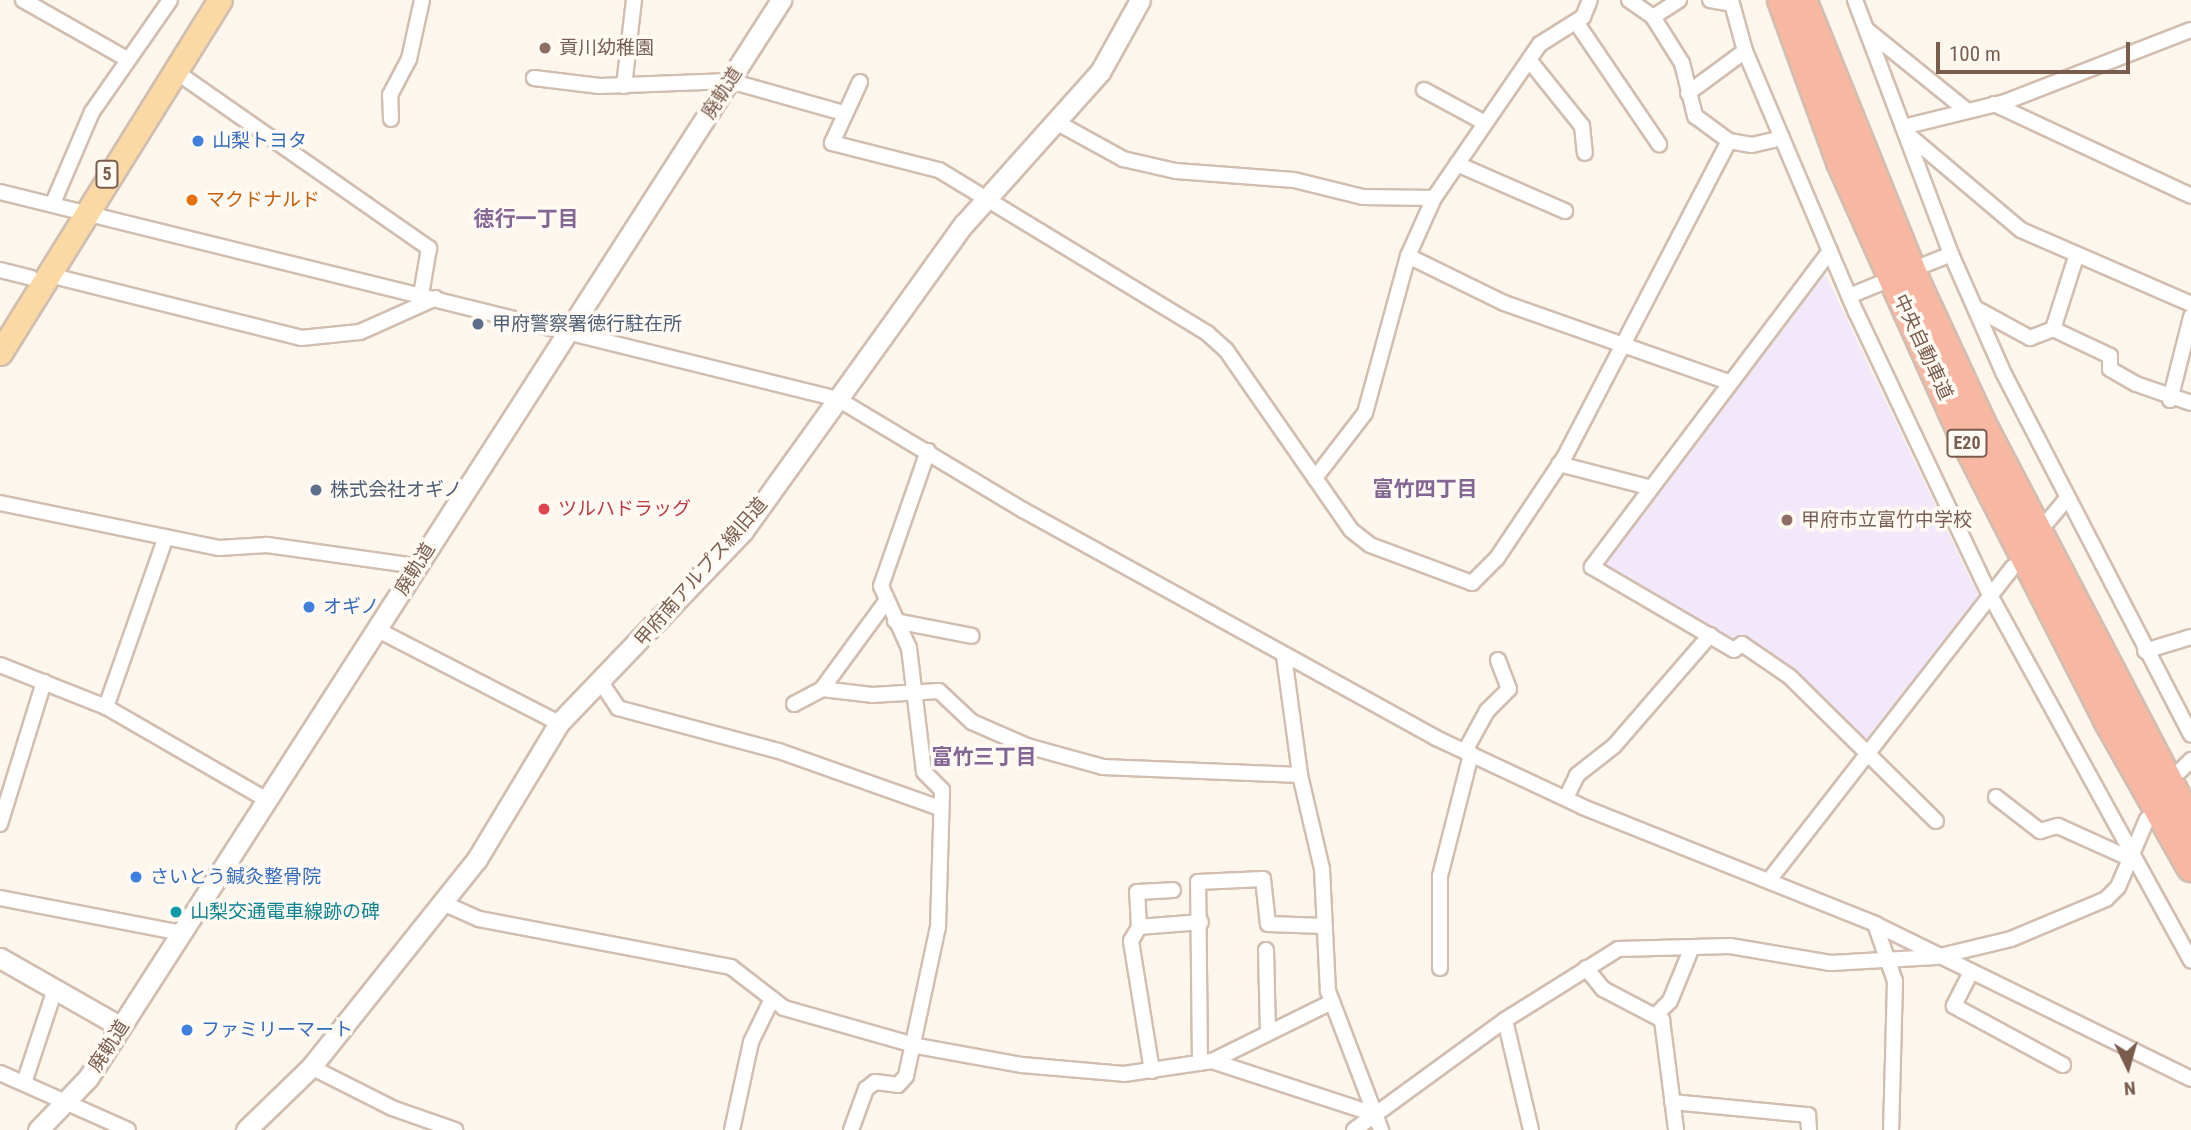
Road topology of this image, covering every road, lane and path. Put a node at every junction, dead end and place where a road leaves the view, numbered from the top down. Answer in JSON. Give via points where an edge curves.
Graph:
{"nodes":[{"id":1,"x":23,"y":0,"type":"edge"},
{"id":2,"x":170,"y":0,"type":"edge"},
{"id":3,"x":202,"y":0,"type":"edge"},
{"id":4,"x":220,"y":0,"type":"edge"},
{"id":5,"x":422,"y":0,"type":"edge"},
{"id":6,"x":635,"y":0,"type":"edge"},
{"id":7,"x":781,"y":0,"type":"edge"},
{"id":8,"x":1140,"y":0,"type":"edge"},
{"id":9,"x":1590,"y":0,"type":"edge"},
{"id":10,"x":1629,"y":0,"type":"edge"},
{"id":11,"x":1679,"y":0,"type":"edge"},
{"id":12,"x":1710,"y":0,"type":"edge"},
{"id":13,"x":1783,"y":0,"type":"edge"},
{"id":14,"x":1802,"y":0,"type":"edge"},
{"id":15,"x":1855,"y":0,"type":"edge"},
{"id":16,"x":1732,"y":2,"type":"edge"},
{"id":17,"x":1653,"y":17,"type":"junction"},
{"id":18,"x":1576,"y":22,"type":"junction"},
{"id":19,"x":1866,"y":29,"type":"junction"},
{"id":20,"x":2191,"y":30,"type":"edge"},
{"id":21,"x":1745,"y":51,"type":"junction"},
{"id":22,"x":124,"y":58,"type":"junction"},
{"id":23,"x":1529,"y":60,"type":"junction"},
{"id":24,"x":175,"y":71,"type":"junction"},
{"id":25,"x":534,"y":78,"type":"dead end"},
{"id":26,"x":730,"y":81,"type":"junction"},
{"id":27,"x":860,"y":82,"type":"dead end"},
{"id":28,"x":624,"y":86,"type":"junction"},
{"id":29,"x":1424,"y":90,"type":"dead end"},
{"id":30,"x":1688,"y":93,"type":"junction"},
{"id":31,"x":1994,"y":104,"type":"junction"},
{"id":32,"x":1966,"y":110,"type":"junction"},
{"id":33,"x":843,"y":113,"type":"junction"},
{"id":34,"x":391,"y":119,"type":"dead end"},
{"id":35,"x":1056,"y":122,"type":"junction"},
{"id":36,"x":1485,"y":123,"type":"junction"},
{"id":37,"x":1904,"y":129,"type":"junction"},
{"id":38,"x":1782,"y":138,"type":"junction"},
{"id":39,"x":1728,"y":141,"type":"junction"},
{"id":40,"x":1659,"y":144,"type":"dead end"},
{"id":41,"x":1585,"y":153,"type":"dead end"},
{"id":42,"x":1457,"y":164,"type":"junction"},
{"id":43,"x":0,"y":192,"type":"edge"},
{"id":44,"x":989,"y":195,"type":"junction"},
{"id":45,"x":2191,"y":196,"type":"edge"},
{"id":46,"x":1434,"y":198,"type":"junction"},
{"id":47,"x":70,"y":207,"type":"junction"},
{"id":48,"x":1565,"y":211,"type":"dead end"},
{"id":49,"x":1830,"y":251,"type":"junction"},
{"id":50,"x":1951,"y":254,"type":"junction"},
{"id":51,"x":1408,"y":256,"type":"junction"},
{"id":52,"x":2076,"y":257,"type":"junction"},
{"id":53,"x":1924,"y":265,"type":"dead end"},
{"id":54,"x":0,"y":270,"type":"edge"},
{"id":55,"x":40,"y":276,"type":"junction"},
{"id":56,"x":1879,"y":284,"type":"dead end"},
{"id":57,"x":428,"y":296,"type":"junction"},
{"id":58,"x":1849,"y":296,"type":"junction"},
{"id":59,"x":2191,"y":304,"type":"edge"},
{"id":60,"x":1975,"y":308,"type":"junction"},
{"id":61,"x":2191,"y":317,"type":"edge"},
{"id":62,"x":0,"y":326,"type":"edge"},
{"id":63,"x":2053,"y":329,"type":"junction"},
{"id":64,"x":569,"y":330,"type":"junction"},
{"id":65,"x":1625,"y":345,"type":"junction"},
{"id":66,"x":0,"y":353,"type":"edge"},
{"id":67,"x":1728,"y":382,"type":"junction"},
{"id":68,"x":838,"y":399,"type":"junction"},
{"id":69,"x":2170,"y":400,"type":"junction"},
{"id":70,"x":2191,"y":403,"type":"edge"},
{"id":71,"x":928,"y":451,"type":"junction"},
{"id":72,"x":1559,"y":464,"type":"junction"},
{"id":73,"x":1315,"y":478,"type":"junction"},
{"id":74,"x":1648,"y":486,"type":"junction"},
{"id":75,"x":2067,"y":498,"type":"junction"},
{"id":76,"x":0,"y":503,"type":"edge"},
{"id":77,"x":2048,"y":521,"type":"dead end"},
{"id":78,"x":166,"y":537,"type":"junction"},
{"id":79,"x":416,"y":566,"type":"junction"},
{"id":80,"x":2013,"y":566,"type":"dead end"},
{"id":81,"x":1990,"y":595,"type":"junction"},
{"id":82,"x":885,"y":603,"type":"junction"},
{"id":83,"x":895,"y":621,"type":"junction"},
{"id":84,"x":376,"y":629,"type":"junction"},
{"id":85,"x":1710,"y":635,"type":"junction"},
{"id":86,"x":972,"y":636,"type":"dead end"},
{"id":87,"x":2191,"y":637,"type":"edge"},
{"id":88,"x":2144,"y":651,"type":"junction"},
{"id":89,"x":1284,"y":656,"type":"junction"},
{"id":90,"x":1498,"y":660,"type":"dead end"},
{"id":91,"x":0,"y":665,"type":"edge"},
{"id":92,"x":600,"y":681,"type":"junction"},
{"id":93,"x":44,"y":682,"type":"junction"},
{"id":94,"x":822,"y":688,"type":"junction"},
{"id":95,"x":911,"y":694,"type":"junction"},
{"id":96,"x":794,"y":704,"type":"dead end"},
{"id":97,"x":106,"y":707,"type":"junction"},
{"id":98,"x":559,"y":723,"type":"junction"},
{"id":99,"x":2191,"y":734,"type":"edge"},
{"id":100,"x":1468,"y":752,"type":"junction"},
{"id":101,"x":1864,"y":757,"type":"junction"},
{"id":102,"x":2191,"y":760,"type":"edge"},
{"id":103,"x":2180,"y":771,"type":"dead end"},
{"id":104,"x":1300,"y":775,"type":"junction"},
{"id":105,"x":1996,"y":797,"type":"dead end"},
{"id":106,"x":1566,"y":798,"type":"junction"},
{"id":107,"x":269,"y":801,"type":"junction"},
{"id":108,"x":940,"y":808,"type":"junction"},
{"id":109,"x":2147,"y":819,"type":"dead end"},
{"id":110,"x":1936,"y":821,"type":"dead end"},
{"id":111,"x":0,"y":824,"type":"edge"},
{"id":112,"x":2191,"y":825,"type":"edge"},
{"id":113,"x":2130,"y":854,"type":"junction"},
{"id":114,"x":2191,"y":867,"type":"edge"},
{"id":115,"x":1770,"y":879,"type":"junction"},
{"id":116,"x":1173,"y":890,"type":"dead end"},
{"id":117,"x":0,"y":898,"type":"edge"},
{"id":118,"x":443,"y":902,"type":"junction"},
{"id":119,"x":1201,"y":922,"type":"junction"},
{"id":120,"x":1875,"y":925,"type":"junction"},
{"id":121,"x":1325,"y":926,"type":"junction"},
{"id":122,"x":1139,"y":928,"type":"junction"},
{"id":123,"x":181,"y":933,"type":"junction"},
{"id":124,"x":1692,"y":947,"type":"junction"},
{"id":125,"x":1266,"y":950,"type":"dead end"},
{"id":126,"x":1936,"y":957,"type":"junction"},
{"id":127,"x":0,"y":958,"type":"edge"},
{"id":128,"x":1888,"y":959,"type":"junction"},
{"id":129,"x":2191,"y":960,"type":"edge"},
{"id":130,"x":1440,"y":968,"type":"dead end"},
{"id":131,"x":1586,"y":968,"type":"junction"},
{"id":132,"x":1970,"y":974,"type":"junction"},
{"id":133,"x":55,"y":989,"type":"junction"},
{"id":134,"x":772,"y":999,"type":"junction"},
{"id":135,"x":1332,"y":1002,"type":"junction"},
{"id":136,"x":1657,"y":1014,"type":"junction"},
{"id":137,"x":1505,"y":1020,"type":"junction"},
{"id":138,"x":121,"y":1027,"type":"junction"},
{"id":139,"x":1268,"y":1034,"type":"junction"},
{"id":140,"x":917,"y":1046,"type":"junction"},
{"id":141,"x":1206,"y":1062,"type":"junction"},
{"id":142,"x":2063,"y":1065,"type":"dead end"},
{"id":143,"x":311,"y":1067,"type":"junction"},
{"id":144,"x":1152,"y":1071,"type":"junction"},
{"id":145,"x":0,"y":1073,"type":"edge"},
{"id":146,"x":2191,"y":1079,"type":"edge"},
{"id":147,"x":24,"y":1083,"type":"junction"},
{"id":148,"x":68,"y":1101,"type":"junction"},
{"id":149,"x":1672,"y":1102,"type":"junction"},
{"id":150,"x":1374,"y":1114,"type":"junction"},
{"id":151,"x":38,"y":1130,"type":"edge"},
{"id":152,"x":128,"y":1130,"type":"edge"},
{"id":153,"x":246,"y":1130,"type":"edge"},
{"id":154,"x":455,"y":1130,"type":"edge"},
{"id":155,"x":732,"y":1130,"type":"edge"},
{"id":156,"x":851,"y":1130,"type":"edge"},
{"id":157,"x":1354,"y":1130,"type":"edge"},
{"id":158,"x":1381,"y":1130,"type":"edge"},
{"id":159,"x":1531,"y":1130,"type":"edge"},
{"id":160,"x":1675,"y":1130,"type":"edge"},
{"id":161,"x":1809,"y":1130,"type":"edge"},
{"id":162,"x":1891,"y":1130,"type":"edge"}],
"edges":[{"from":1,"to":22,"type":"street"},
{"from":2,"to":22,"type":"street"},
{"from":3,"to":47,"type":"main road","number":"5"},
{"from":4,"to":24,"type":"main road","number":"5"},
{"from":5,"to":34,"type":"street","via":[[409,59],[390,95]]},
{"from":6,"to":28,"type":"street"},
{"from":7,"to":26,"type":"street","name":"廃軌道"},
{"from":8,"to":35,"type":"street","name":"甲府南アルプス線旧道","via":[[1100,72]]},
{"from":9,"to":18,"type":"street"},
{"from":10,"to":17,"type":"street"},
{"from":11,"to":17,"type":"street"},
{"from":12,"to":16,"type":"street"},
{"from":13,"to":114,"type":"highway","name":"中央自動車道","number":"E20","via":[[1841,162],[1962,433],[2108,720]]},
{"from":14,"to":112,"type":"highway","name":"中央自動車道","number":"E20","via":[[1977,415]]},
{"from":15,"to":19,"type":"street"},
{"from":16,"to":21,"type":"street"},
{"from":17,"to":30,"type":"street","via":[[1682,63]]},
{"from":18,"to":23,"type":"street","via":[[1539,44]]},
{"from":18,"to":40,"type":"street"},
{"from":19,"to":32,"type":"street"},
{"from":19,"to":37,"type":"street"},
{"from":20,"to":31,"type":"street"},
{"from":21,"to":30,"type":"street"},
{"from":21,"to":38,"type":"street"},
{"from":22,"to":47,"type":"street"},
{"from":23,"to":36,"type":"street"},
{"from":23,"to":41,"type":"street","via":[[1582,126]]},
{"from":24,"to":47,"type":"main road","number":"5"},
{"from":24,"to":57,"type":"street","via":[[429,248]]},
{"from":25,"to":28,"type":"street"},
{"from":26,"to":28,"type":"street"},
{"from":26,"to":33,"type":"street"},
{"from":26,"to":64,"type":"street","name":"廃軌道"},
{"from":27,"to":33,"type":"street"},
{"from":29,"to":36,"type":"street"},
{"from":30,"to":39,"type":"street","via":[[1695,116]]},
{"from":31,"to":32,"type":"street"},
{"from":31,"to":45,"type":"street"},
{"from":32,"to":37,"type":"street"},
{"from":33,"to":44,"type":"street","via":[[832,143],[939,170]]},
{"from":35,"to":44,"type":"street","name":"甲府南アルプス線旧道"},
{"from":35,"to":46,"type":"street","via":[[1124,159],[1176,171],[1294,180],[1363,197]]},
{"from":36,"to":42,"type":"street"},
{"from":37,"to":50,"type":"street"},
{"from":37,"to":52,"type":"street","via":[[2021,230]]},
{"from":38,"to":39,"type":"street","via":[[1752,145]]},
{"from":38,"to":49,"type":"street"},
{"from":39,"to":65,"type":"street"},
{"from":42,"to":46,"type":"street"},
{"from":42,"to":48,"type":"street"},
{"from":43,"to":47,"type":"street"},
{"from":44,"to":68,"type":"street","name":"甲府南アルプス線旧道"},
{"from":44,"to":73,"type":"street","via":[[1207,333],[1226,351]]},
{"from":46,"to":51,"type":"street"},
{"from":47,"to":55,"type":"main road","number":"5"},
{"from":47,"to":57,"type":"street"},
{"from":49,"to":58,"type":"street"},
{"from":49,"to":67,"type":"street"},
{"from":50,"to":53,"type":"street"},
{"from":50,"to":60,"type":"street"},
{"from":51,"to":65,"type":"street","via":[[1504,303]]},
{"from":51,"to":73,"type":"street","via":[[1365,413]]},
{"from":52,"to":59,"type":"street"},
{"from":52,"to":63,"type":"street"},
{"from":54,"to":55,"type":"street"},
{"from":55,"to":57,"type":"street","via":[[301,338],[360,332]]},
{"from":55,"to":62,"type":"main road","number":"5"},
{"from":55,"to":66,"type":"main road","number":"5"},
{"from":56,"to":58,"type":"street"},
{"from":57,"to":64,"type":"street"},
{"from":58,"to":81,"type":"street"},
{"from":60,"to":63,"type":"street","via":[[2030,338]]},
{"from":60,"to":75,"type":"street"},
{"from":61,"to":69,"type":"street"},
{"from":63,"to":69,"type":"street","via":[[2110,356],[2110,369]]},
{"from":64,"to":68,"type":"street"},
{"from":64,"to":79,"type":"street","name":"廃軌道"},
{"from":65,"to":67,"type":"street"},
{"from":65,"to":72,"type":"street"},
{"from":67,"to":74,"type":"street"},
{"from":68,"to":71,"type":"street"},
{"from":68,"to":92,"type":"street","name":"甲府南アルプス線旧道","via":[[743,531]]},
{"from":69,"to":70,"type":"street"},
{"from":71,"to":82,"type":"street","via":[[900,519],[881,586]]},
{"from":71,"to":89,"type":"street"},
{"from":72,"to":73,"type":"street","via":[[1497,558],[1472,583],[1370,545],[1351,530]]},
{"from":72,"to":74,"type":"street"},
{"from":74,"to":85,"type":"street","via":[[1592,567]]},
{"from":75,"to":77,"type":"street"},
{"from":75,"to":88,"type":"street"},
{"from":76,"to":78,"type":"street"},
{"from":78,"to":79,"type":"street","via":[[219,548],[267,545]]},
{"from":78,"to":97,"type":"street"},
{"from":79,"to":84,"type":"street","name":"廃軌道"},
{"from":80,"to":81,"type":"street"},
{"from":81,"to":101,"type":"street"},
{"from":81,"to":113,"type":"street"},
{"from":82,"to":83,"type":"street"},
{"from":82,"to":94,"type":"street"},
{"from":83,"to":86,"type":"street"},
{"from":83,"to":95,"type":"street","via":[[909,648]]},
{"from":84,"to":98,"type":"street"},
{"from":84,"to":107,"type":"street","name":"廃軌道"},
{"from":85,"to":101,"type":"street","via":[[1734,650],[1742,644],[1790,677]]},
{"from":85,"to":106,"type":"street","via":[[1614,746],[1577,775]]},
{"from":87,"to":88,"type":"street"},
{"from":88,"to":99,"type":"street"},
{"from":89,"to":100,"type":"street"},
{"from":89,"to":104,"type":"street"},
{"from":90,"to":100,"type":"street","via":[[1509,689],[1487,710]]},
{"from":91,"to":93,"type":"street"},
{"from":92,"to":98,"type":"street","name":"甲府南アルプス線旧道"},
{"from":92,"to":108,"type":"street","via":[[618,708],[779,751]]},
{"from":93,"to":97,"type":"street"},
{"from":93,"to":111,"type":"street"},
{"from":94,"to":95,"type":"street"},
{"from":94,"to":96,"type":"street"},
{"from":95,"to":104,"type":"street","via":[[939,691],[972,722],[1027,746],[1103,766]]},
{"from":95,"to":108,"type":"street","via":[[924,772],[942,790]]},
{"from":97,"to":107,"type":"street"},
{"from":98,"to":118,"type":"street","name":"甲府南アルプス線旧道"},
{"from":100,"to":106,"type":"street"},
{"from":100,"to":130,"type":"street","via":[[1440,876]]},
{"from":101,"to":110,"type":"street"},
{"from":101,"to":115,"type":"street"},
{"from":102,"to":103,"type":"street"},
{"from":104,"to":121,"type":"street","via":[[1322,869]]},
{"from":105,"to":113,"type":"street","via":[[2040,831],[2058,827]]},
{"from":106,"to":115,"type":"street"},
{"from":107,"to":123,"type":"street","name":"廃軌道"},
{"from":108,"to":140,"type":"street","via":[[938,928]]},
{"from":109,"to":113,"type":"street"},
{"from":113,"to":126,"type":"street","via":[[2106,900],[2011,939]]},
{"from":113,"to":129,"type":"street"},
{"from":115,"to":120,"type":"street"},
{"from":116,"to":122,"type":"street","via":[[1137,892]]},
{"from":117,"to":123,"type":"street"},
{"from":118,"to":134,"type":"street","via":[[479,919],[731,967]]},
{"from":118,"to":143,"type":"street","name":"甲府南アルプス線旧道"},
{"from":119,"to":121,"type":"street","via":[[1198,882],[1263,879],[1268,924]]},
{"from":119,"to":122,"type":"street"},
{"from":119,"to":141,"type":"street","via":[[1195,937]]},
{"from":120,"to":126,"type":"street"},
{"from":120,"to":128,"type":"street"},
{"from":121,"to":135,"type":"street"},
{"from":122,"to":144,"type":"street","via":[[1131,941]]},
{"from":123,"to":138,"type":"street","name":"廃軌道"},
{"from":124,"to":128,"type":"street","via":[[1730,946],[1808,963]]},
{"from":124,"to":131,"type":"street","via":[[1618,949]]},
{"from":124,"to":136,"type":"street","via":[[1670,1001]]},
{"from":125,"to":139,"type":"street"},
{"from":126,"to":128,"type":"street"},
{"from":126,"to":132,"type":"street"},
{"from":127,"to":133,"type":"street"},
{"from":128,"to":162,"type":"street","via":[[1895,981]]},
{"from":131,"to":136,"type":"street","via":[[1602,989]]},
{"from":131,"to":137,"type":"street"},
{"from":132,"to":142,"type":"street","via":[[1954,1006]]},
{"from":132,"to":146,"type":"street"},
{"from":133,"to":138,"type":"street"},
{"from":133,"to":147,"type":"street"},
{"from":134,"to":140,"type":"street"},
{"from":134,"to":155,"type":"street","via":[[751,1042]]},
{"from":135,"to":139,"type":"street"},
{"from":135,"to":150,"type":"street"},
{"from":136,"to":149,"type":"street"},
{"from":137,"to":150,"type":"street"},
{"from":137,"to":159,"type":"street"},
{"from":138,"to":148,"type":"street","name":"廃軌道"},
{"from":139,"to":141,"type":"street"},
{"from":140,"to":144,"type":"street","via":[[1068,1071]]},
{"from":140,"to":156,"type":"street","via":[[898,1085],[875,1082],[866,1089]]},
{"from":141,"to":144,"type":"street"},
{"from":141,"to":150,"type":"street"},
{"from":143,"to":153,"type":"street","name":"甲府南アルプス線旧道"},
{"from":143,"to":154,"type":"street","via":[[392,1108]]},
{"from":145,"to":147,"type":"street"},
{"from":147,"to":148,"type":"street"},
{"from":148,"to":151,"type":"street","name":"廃軌道"},
{"from":148,"to":152,"type":"street"},
{"from":149,"to":160,"type":"street"},
{"from":149,"to":161,"type":"street","via":[[1808,1115]]},
{"from":150,"to":157,"type":"street"},
{"from":150,"to":158,"type":"street"}]}
